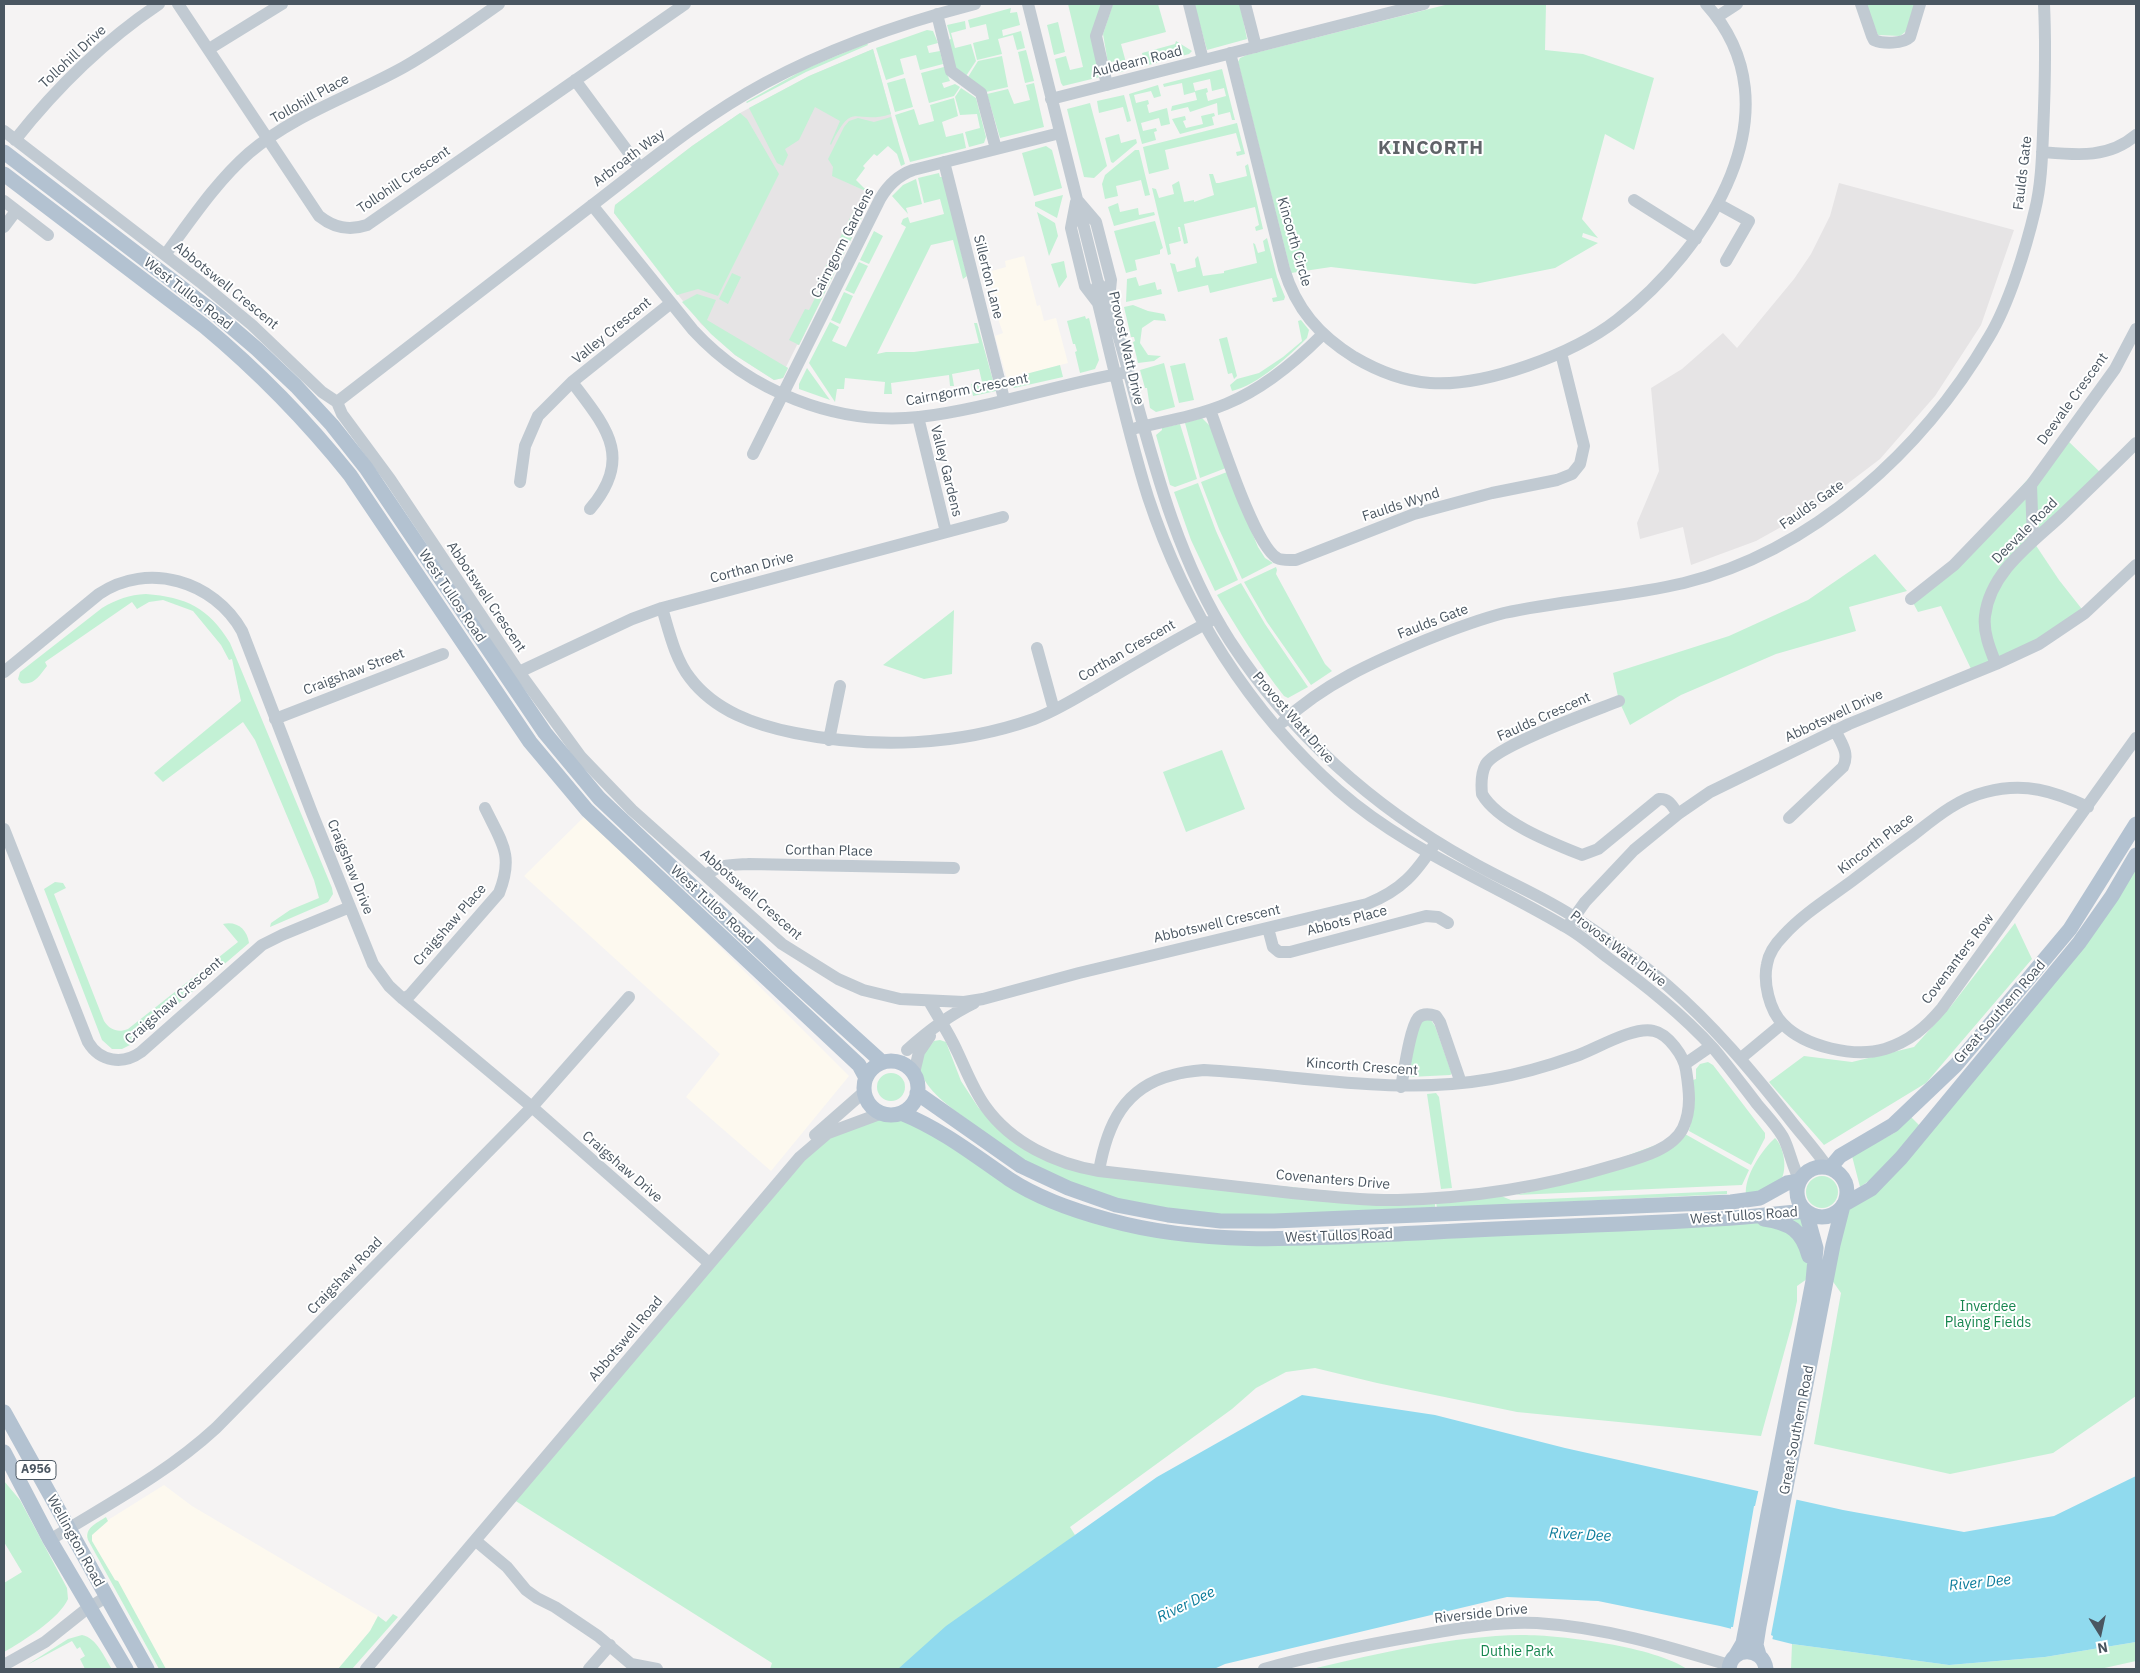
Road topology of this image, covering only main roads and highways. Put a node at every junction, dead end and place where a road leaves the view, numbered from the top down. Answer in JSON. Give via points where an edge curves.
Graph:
{"nodes":[{"id":1,"x":4,"y":152,"type":"edge"},
{"id":2,"x":4,"y":174,"type":"edge"},
{"id":3,"x":2136,"y":824,"type":"edge"},
{"id":4,"x":2136,"y":855,"type":"edge"},
{"id":5,"x":882,"y":1062,"type":"junction"},
{"id":6,"x":865,"y":1085,"type":"junction"},
{"id":7,"x":918,"y":1094,"type":"junction"},
{"id":8,"x":901,"y":1112,"type":"junction"},
{"id":9,"x":1829,"y":1168,"type":"junction"},
{"id":10,"x":1800,"y":1181,"type":"junction"},
{"id":11,"x":1843,"y":1206,"type":"junction"},
{"id":12,"x":1806,"y":1212,"type":"junction"},
{"id":13,"x":1745,"y":1217,"type":"junction"},
{"id":14,"x":1817,"y":1280,"type":"junction"},
{"id":15,"x":4,"y":1412,"type":"edge"},
{"id":16,"x":4,"y":1452,"type":"edge"},
{"id":17,"x":1742,"y":1655,"type":"edge"},
{"id":18,"x":126,"y":1669,"type":"edge"},
{"id":19,"x":146,"y":1669,"type":"edge"},
{"id":20,"x":1766,"y":1669,"type":"edge"}],
"edges":[{"from":1,"to":5,"type":"main road","name":"West Tullos Road","via":[[216,314],[296,386],[366,468],[545,733],[599,798]]},
{"from":2,"to":6,"type":"main road","name":"West Tullos Road","via":[[204,326],[282,396],[350,475],[557,777],[587,810],[858,1065]]},
{"from":3,"to":9,"type":"main road","name":"Great Southern Road","via":[[2070,929],[1956,1065],[1893,1125],[1840,1156]]},
{"from":4,"to":11,"type":"main road","name":"Great Southern Road","via":[[2079,943],[1901,1158],[1871,1189]]},
{"from":5,"to":6,"type":"main road","via":[[875,1066]]},
{"from":5,"to":7,"type":"main road","via":[[906,1065],[914,1073]]},
{"from":6,"to":8,"type":"main road","via":[[870,1105],[882,1113]]},
{"from":7,"to":8,"type":"main road","via":[[909,1108]]},
{"from":7,"to":10,"type":"main road","name":"West Tullos Road","via":[[1021,1166],[1068,1188],[1116,1205],[1203,1219],[1274,1221],[1406,1217],[1731,1202],[1760,1198],[1787,1183]]},
{"from":8,"to":13,"type":"main road","name":"West Tullos Road","via":[[947,1136],[1011,1180],[1040,1195],[1109,1220],[1164,1232],[1293,1238]]},
{"from":9,"to":10,"type":"main road","via":[[1812,1169]]},
{"from":9,"to":11,"type":"main road","via":[[1839,1173],[1846,1183],[1847,1195]]},
{"from":10,"to":12,"type":"main road","via":[[1797,1197]]},
{"from":11,"to":12,"type":"main road","via":[[1826,1217]]},
{"from":11,"to":14,"type":"main road","name":"Great Southern Road"},
{"from":12,"to":13,"type":"main road","name":"West Tullos Road"},
{"from":12,"to":14,"type":"main road","name":"Great Southern Road","via":[[1816,1248]]},
{"from":13,"to":14,"type":"main road","via":[[1779,1221],[1792,1227],[1806,1245]]},
{"from":14,"to":17,"type":"main road","name":"Great Southern Road"},
{"from":15,"to":19,"type":"main road","name":"Wellington Road","number":"A956"},
{"from":16,"to":18,"type":"main road","name":"Wellington Road","number":"A956","via":[[50,1540]]},
{"from":17,"to":20,"type":"main road","via":[[1764,1662]]}]}
